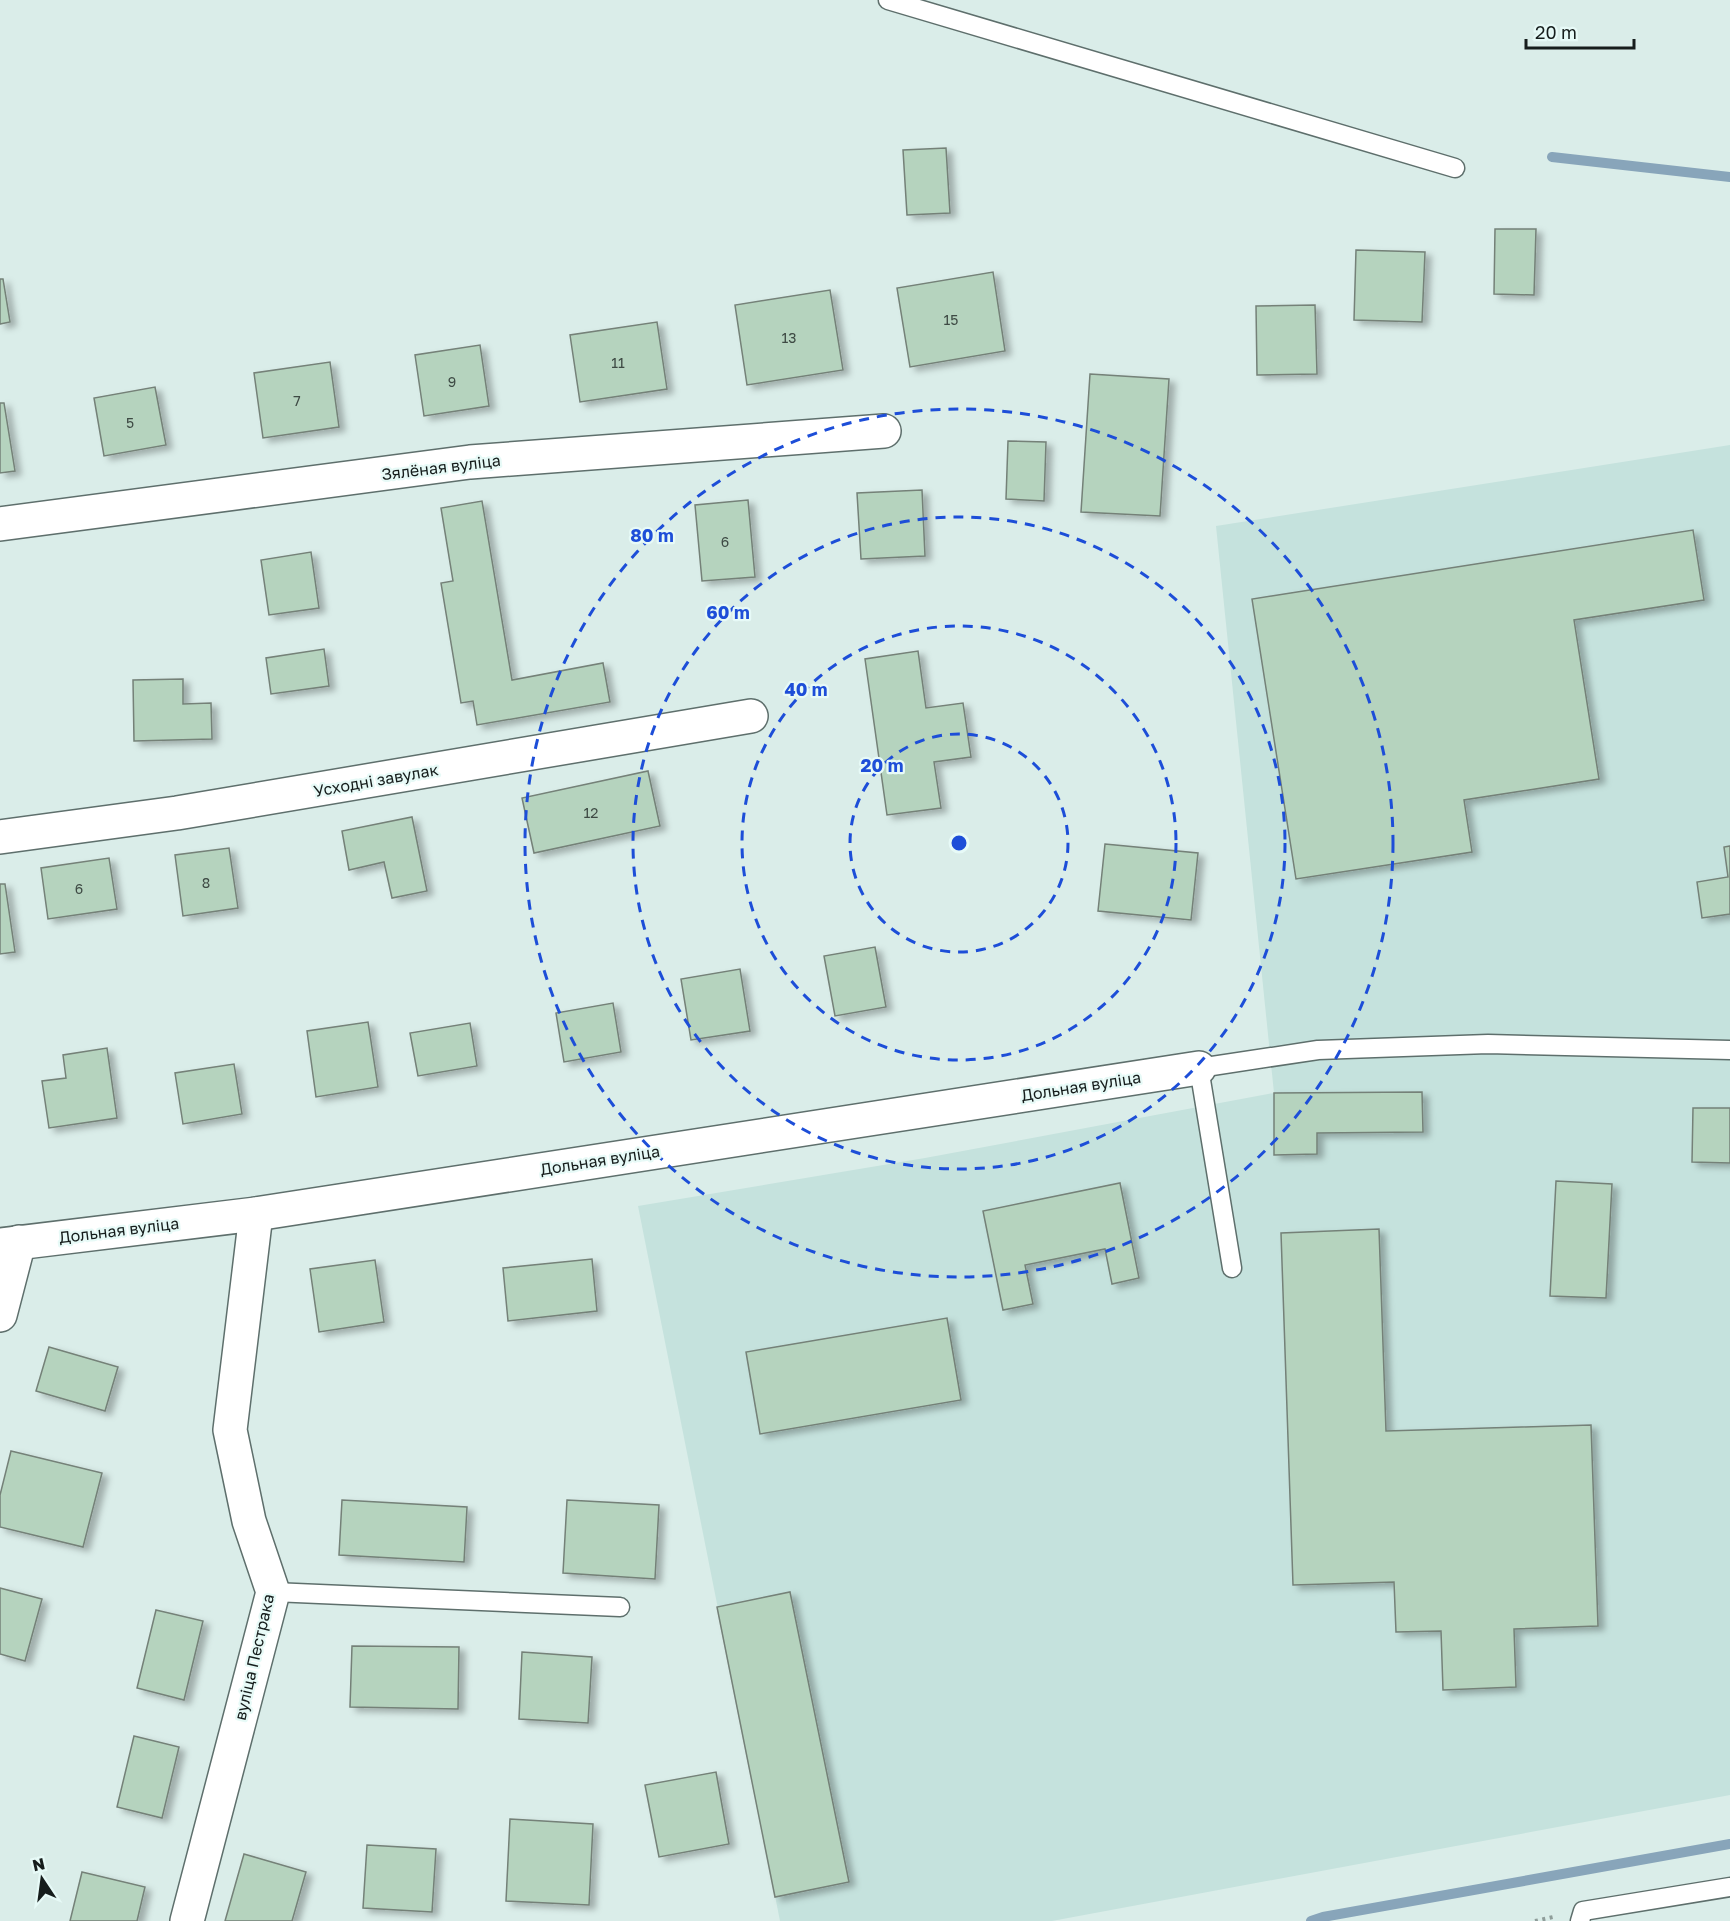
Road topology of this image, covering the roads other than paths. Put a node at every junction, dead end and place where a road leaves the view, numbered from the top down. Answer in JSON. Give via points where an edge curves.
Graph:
{"nodes":[{"id":1,"x":888,"y":0,"type":"edge"},
{"id":2,"x":1455,"y":168,"type":"dead end"},
{"id":3,"x":884,"y":431,"type":"dead end"},
{"id":4,"x":0,"y":524,"type":"edge"},
{"id":5,"x":751,"y":716,"type":"dead end"},
{"id":6,"x":0,"y":837,"type":"edge"},
{"id":7,"x":1730,"y":1050,"type":"edge"},
{"id":8,"x":1199,"y":1068,"type":"junction"},
{"id":9,"x":255,"y":1214,"type":"junction"},
{"id":10,"x":9,"y":1243,"type":"edge"},
{"id":11,"x":1232,"y":1268,"type":"dead end"},
{"id":12,"x":0,"y":1315,"type":"edge"},
{"id":13,"x":273,"y":1592,"type":"junction"},
{"id":14,"x":620,"y":1607,"type":"dead end"},
{"id":15,"x":1730,"y":1887,"type":"edge"},
{"id":16,"x":187,"y":1921,"type":"edge"},
{"id":17,"x":1580,"y":1921,"type":"edge"}],
"edges":[{"from":1,"to":2,"type":"lane"},
{"from":3,"to":4,"type":"street","name":"Зялёная вуліца","via":[[470,462]]},
{"from":5,"to":6,"type":"street","name":"Усходні завулак","via":[[177,813]]},
{"from":7,"to":8,"type":"lane","via":[[1477,1045],[1318,1050]]},
{"from":8,"to":9,"type":"street","name":"Дольная вуліца"},
{"from":8,"to":11,"type":"lane"},
{"from":9,"to":10,"type":"street","name":"Дольная вуліца"},
{"from":9,"to":13,"type":"street","name":"вуліца Пестрака","via":[[230,1430],[249,1521]]},
{"from":10,"to":12,"type":"street"},
{"from":13,"to":14,"type":"lane"},
{"from":13,"to":16,"type":"street","name":"вуліца Пестрака"},
{"from":15,"to":17,"type":"lane","via":[[1583,1911]]}]}
